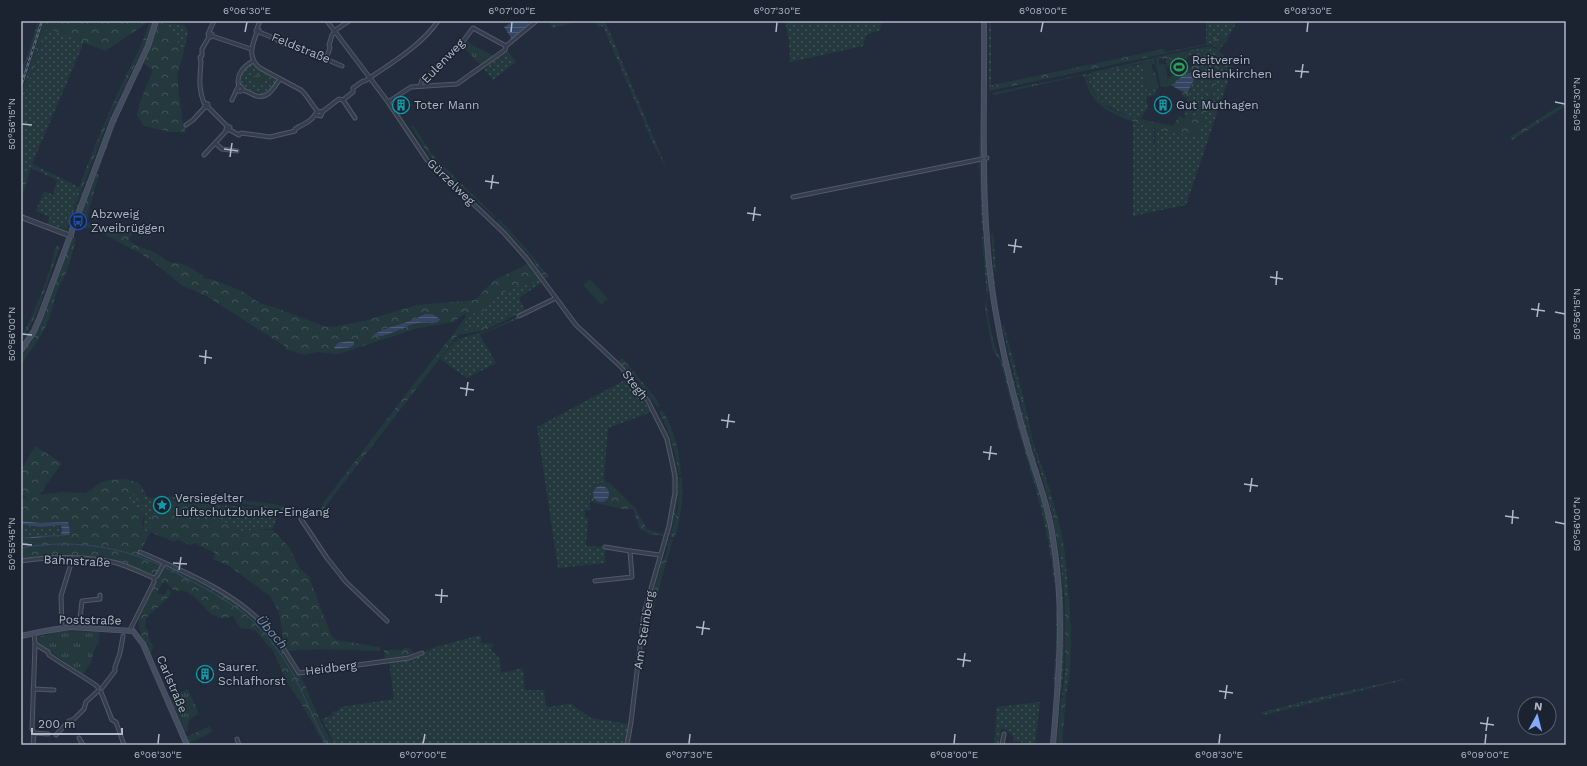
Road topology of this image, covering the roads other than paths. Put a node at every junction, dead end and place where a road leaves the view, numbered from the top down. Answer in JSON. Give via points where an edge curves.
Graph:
{"nodes":[{"id":1,"x":156,"y":21,"type":"edge"},
{"id":2,"x":214,"y":21,"type":"edge"},
{"id":3,"x":260,"y":21,"type":"edge"},
{"id":4,"x":327,"y":21,"type":"edge"},
{"id":5,"x":348,"y":21,"type":"edge"},
{"id":6,"x":438,"y":21,"type":"edge"},
{"id":7,"x":984,"y":21,"type":"edge"},
{"id":8,"x":534,"y":22,"type":"edge"},
{"id":9,"x":258,"y":30,"type":"junction"},
{"id":10,"x":335,"y":32,"type":"junction"},
{"id":11,"x":210,"y":35,"type":"junction"},
{"id":12,"x":506,"y":46,"type":"junction"},
{"id":13,"x":251,"y":49,"type":"junction"},
{"id":14,"x":326,"y":59,"type":"junction"},
{"id":15,"x":253,"y":61,"type":"junction"},
{"id":16,"x":342,"y":66,"type":"dead end"},
{"id":17,"x":369,"y":78,"type":"junction"},
{"id":18,"x":280,"y":79,"type":"junction"},
{"id":19,"x":420,"y":86,"type":"junction"},
{"id":20,"x":238,"y":88,"type":"junction"},
{"id":21,"x":232,"y":100,"type":"dead end"},
{"id":22,"x":343,"y":100,"type":"junction"},
{"id":23,"x":388,"y":102,"type":"junction"},
{"id":24,"x":206,"y":106,"type":"junction"},
{"id":25,"x":317,"y":113,"type":"junction"},
{"id":26,"x":355,"y":118,"type":"dead end"},
{"id":27,"x":186,"y":124,"type":"dead end"},
{"id":28,"x":228,"y":129,"type":"junction"},
{"id":29,"x":215,"y":143,"type":"junction"},
{"id":30,"x":237,"y":152,"type":"dead end"},
{"id":31,"x":204,"y":155,"type":"dead end"},
{"id":32,"x":985,"y":159,"type":"junction"},
{"id":33,"x":793,"y":196,"type":"dead end"},
{"id":34,"x":21,"y":217,"type":"edge"},
{"id":35,"x":71,"y":236,"type":"junction"},
{"id":36,"x":527,"y":259,"type":"joint"},
{"id":37,"x":556,"y":298,"type":"junction"},
{"id":38,"x":519,"y":316,"type":"dead end"},
{"id":39,"x":21,"y":350,"type":"edge"},
{"id":40,"x":675,"y":493,"type":"joint"},
{"id":41,"x":301,"y":519,"type":"dead end"},
{"id":42,"x":605,"y":547,"type":"dead end"},
{"id":43,"x":630,"y":551,"type":"junction"},
{"id":44,"x":140,"y":552,"type":"dead end"},
{"id":45,"x":660,"y":554,"type":"junction"},
{"id":46,"x":70,"y":558,"type":"junction"},
{"id":47,"x":21,"y":561,"type":"edge"},
{"id":48,"x":163,"y":564,"type":"junction"},
{"id":49,"x":154,"y":578,"type":"junction"},
{"id":50,"x":595,"y":581,"type":"dead end"},
{"id":51,"x":100,"y":595,"type":"dead end"},
{"id":52,"x":387,"y":621,"type":"dead end"},
{"id":53,"x":62,"y":628,"type":"junction"},
{"id":54,"x":79,"y":628,"type":"junction"},
{"id":55,"x":130,"y":630,"type":"junction"},
{"id":56,"x":34,"y":633,"type":"junction"},
{"id":57,"x":136,"y":633,"type":"joint"},
{"id":58,"x":22,"y":635,"type":"edge"},
{"id":59,"x":123,"y":636,"type":"dead end"},
{"id":60,"x":35,"y":644,"type":"junction"},
{"id":61,"x":422,"y":653,"type":"dead end"},
{"id":62,"x":33,"y":689,"type":"junction"},
{"id":63,"x":54,"y":690,"type":"dead end"},
{"id":64,"x":99,"y":691,"type":"junction"},
{"id":65,"x":34,"y":732,"type":"junction"},
{"id":66,"x":48,"y":734,"type":"dead end"},
{"id":67,"x":1004,"y":734,"type":"dead end"},
{"id":68,"x":56,"y":735,"type":"dead end"},
{"id":69,"x":79,"y":738,"type":"dead end"},
{"id":70,"x":237,"y":739,"type":"dead end"},
{"id":71,"x":33,"y":745,"type":"edge"},
{"id":72,"x":83,"y":745,"type":"edge"},
{"id":73,"x":124,"y":745,"type":"edge"},
{"id":74,"x":186,"y":745,"type":"edge"},
{"id":75,"x":239,"y":745,"type":"edge"},
{"id":76,"x":627,"y":745,"type":"edge"},
{"id":77,"x":1002,"y":745,"type":"edge"},
{"id":78,"x":1052,"y":745,"type":"edge"}],
"edges":[{"from":1,"to":35,"type":"main road","via":[[146,50],[117,110]]},
{"from":2,"to":11,"type":"street"},
{"from":3,"to":9,"type":"street"},
{"from":4,"to":10,"type":"street","name":"Gürzelweg"},
{"from":5,"to":10,"type":"street"},
{"from":6,"to":17,"type":"street","via":[[425,37]]},
{"from":7,"to":32,"type":"main road"},
{"from":8,"to":12,"type":"street"},
{"from":9,"to":13,"type":"street","name":"Feldstraße"},
{"from":9,"to":14,"type":"street","name":"Feldstraße","via":[[281,43]]},
{"from":10,"to":14,"type":"street"},
{"from":10,"to":17,"type":"street","name":"Gürzelweg"},
{"from":11,"to":13,"type":"street"},
{"from":11,"to":24,"type":"street","via":[[202,49],[200,60],[200,93]]},
{"from":12,"to":19,"type":"street","via":[[502,53],[457,84]]},
{"from":12,"to":19,"type":"street","name":"Eulenweg","via":[[473,28],[461,44],[422,80]]},
{"from":13,"to":15,"type":"street"},
{"from":14,"to":16,"type":"street","name":"Feldstraße"},
{"from":15,"to":18,"type":"street"},
{"from":15,"to":20,"type":"street","via":[[242,68]]},
{"from":17,"to":22,"type":"street","via":[[354,87],[353,92]]},
{"from":17,"to":23,"type":"street","name":"Gürzelweg"},
{"from":18,"to":20,"type":"street","via":[[273,91],[264,96]]},
{"from":18,"to":25,"type":"street","via":[[301,90]]},
{"from":19,"to":23,"type":"street","via":[[411,87]]},
{"from":20,"to":21,"type":"street"},
{"from":22,"to":25,"type":"street","via":[[339,99],[322,112],[321,116]]},
{"from":22,"to":26,"type":"street"},
{"from":23,"to":36,"type":"street","name":"Gürzelweg","via":[[433,166],[491,220]]},
{"from":24,"to":27,"type":"street"},
{"from":24,"to":28,"type":"street"},
{"from":25,"to":28,"type":"street","via":[[295,131],[274,136],[239,134]]},
{"from":28,"to":29,"type":"street"},
{"from":29,"to":30,"type":"street","via":[[222,149]]},
{"from":29,"to":31,"type":"street"},
{"from":32,"to":33,"type":"street"},
{"from":32,"to":78,"type":"main road","via":[[986,232],[995,310],[1008,375],[1047,513],[1056,561],[1061,627]]},
{"from":34,"to":35,"type":"street"},
{"from":35,"to":39,"type":"main road","via":[[34,331]]},
{"from":36,"to":37,"type":"street","name":"Stegh"},
{"from":37,"to":38,"type":"street"},
{"from":37,"to":40,"type":"street","name":"Stegh","via":[[579,328],[621,367],[648,401],[667,439],[675,476]]},
{"from":40,"to":45,"type":"street","name":"Am Steinberg","via":[[669,526]]},
{"from":41,"to":52,"type":"street","via":[[346,582]]},
{"from":42,"to":43,"type":"street"},
{"from":43,"to":45,"type":"street"},
{"from":43,"to":50,"type":"street","via":[[632,576]]},
{"from":44,"to":48,"type":"street","name":"Heidberg"},
{"from":45,"to":76,"type":"street","name":"Am Steinberg","via":[[644,613]]},
{"from":46,"to":47,"type":"street","name":"Bahnstraße"},
{"from":46,"to":49,"type":"street","name":"Bahnstraße","via":[[117,563]]},
{"from":46,"to":53,"type":"street","via":[[70,567],[61,596]]},
{"from":48,"to":49,"type":"street"},
{"from":48,"to":61,"type":"street","name":"Heidberg","via":[[215,588],[254,615],[275,637],[299,673],[409,658]]},
{"from":49,"to":55,"type":"street"},
{"from":51,"to":54,"type":"street","via":[[100,599],[82,601]]},
{"from":53,"to":54,"type":"main road","name":"Poststraße"},
{"from":53,"to":56,"type":"main road","name":"Poststraße"},
{"from":54,"to":55,"type":"main road","name":"Poststraße"},
{"from":55,"to":57,"type":"main road","name":"Poststraße"},
{"from":56,"to":58,"type":"main road","name":"Poststraße"},
{"from":56,"to":60,"type":"street"},
{"from":57,"to":74,"type":"main road","name":"Carlstraße"},
{"from":59,"to":64,"type":"street","via":[[116,671]]},
{"from":60,"to":62,"type":"street"},
{"from":60,"to":64,"type":"street","via":[[97,686]]},
{"from":62,"to":63,"type":"street"},
{"from":62,"to":65,"type":"street"},
{"from":64,"to":68,"type":"street"},
{"from":64,"to":73,"type":"street","via":[[112,720],[116,722]]},
{"from":65,"to":66,"type":"street"},
{"from":65,"to":71,"type":"street"},
{"from":67,"to":77,"type":"street"},
{"from":69,"to":72,"type":"street"},
{"from":70,"to":75,"type":"street"}]}
